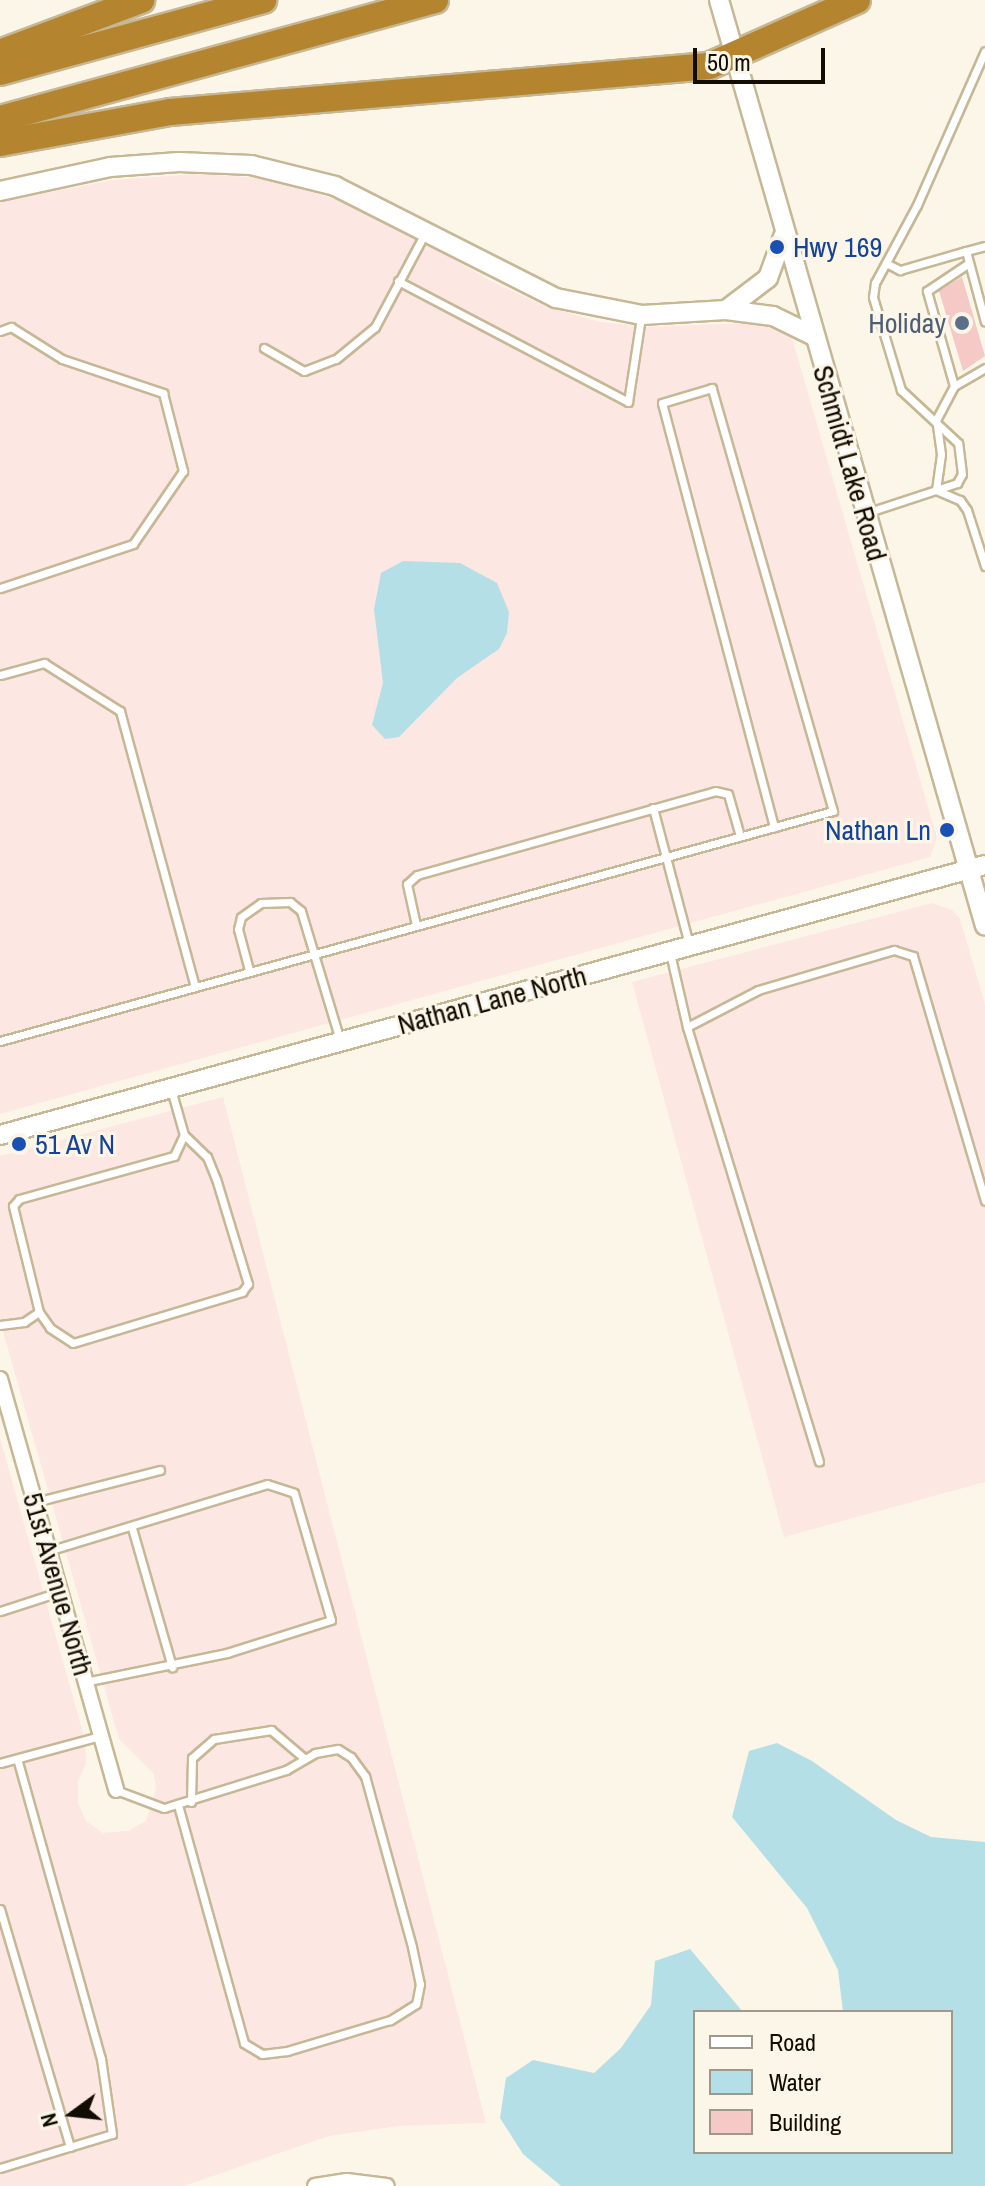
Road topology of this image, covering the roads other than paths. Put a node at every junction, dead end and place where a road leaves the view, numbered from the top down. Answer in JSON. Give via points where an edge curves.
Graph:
{"nodes":[{"id":1,"x":141,"y":0,"type":"edge"},
{"id":2,"x":263,"y":0,"type":"edge"},
{"id":3,"x":435,"y":0,"type":"edge"},
{"id":4,"x":719,"y":0,"type":"edge"},
{"id":5,"x":857,"y":0,"type":"edge"},
{"id":6,"x":985,"y":51,"type":"edge"},
{"id":7,"x":0,"y":53,"type":"edge"},
{"id":8,"x":734,"y":58,"type":"junction"},
{"id":9,"x":0,"y":72,"type":"edge"},
{"id":10,"x":0,"y":119,"type":"edge"},
{"id":11,"x":0,"y":143,"type":"edge"},
{"id":12,"x":0,"y":191,"type":"edge"},
{"id":13,"x":427,"y":230,"type":"junction"},
{"id":14,"x":783,"y":234,"type":"junction"},
{"id":15,"x":985,"y":246,"type":"edge"},
{"id":16,"x":966,"y":251,"type":"junction"},
{"id":17,"x":886,"y":263,"type":"junction"},
{"id":18,"x":969,"y":263,"type":"junction"},
{"id":19,"x":398,"y":281,"type":"junction"},
{"id":20,"x":726,"y":310,"type":"junction"},
{"id":21,"x":642,"y":315,"type":"junction"},
{"id":22,"x":985,"y":322,"type":"edge"},
{"id":23,"x":0,"y":331,"type":"edge"},
{"id":24,"x":812,"y":335,"type":"junction"},
{"id":25,"x":264,"y":348,"type":"dead end"},
{"id":26,"x":985,"y":368,"type":"edge"},
{"id":27,"x":954,"y":386,"type":"junction"},
{"id":28,"x":936,"y":420,"type":"junction"},
{"id":29,"x":936,"y":490,"type":"junction"},
{"id":30,"x":864,"y":514,"type":"junction"},
{"id":31,"x":985,"y":566,"type":"edge"},
{"id":32,"x":0,"y":588,"type":"edge"},
{"id":33,"x":0,"y":675,"type":"edge"},
{"id":34,"x":653,"y":808,"type":"junction"},
{"id":35,"x":774,"y":827,"type":"junction"},
{"id":36,"x":740,"y":836,"type":"junction"},
{"id":37,"x":667,"y":856,"type":"junction"},
{"id":38,"x":977,"y":867,"type":"edge"},
{"id":39,"x":416,"y":925,"type":"junction"},
{"id":40,"x":985,"y":926,"type":"edge"},
{"id":41,"x":689,"y":946,"type":"junction"},
{"id":42,"x":669,"y":951,"type":"junction"},
{"id":43,"x":312,"y":953,"type":"junction"},
{"id":44,"x":249,"y":970,"type":"junction"},
{"id":45,"x":194,"y":984,"type":"junction"},
{"id":46,"x":687,"y":1027,"type":"junction"},
{"id":47,"x":0,"y":1041,"type":"edge"},
{"id":48,"x":340,"y":1042,"type":"junction"},
{"id":49,"x":171,"y":1088,"type":"junction"},
{"id":50,"x":0,"y":1135,"type":"edge"},
{"id":51,"x":184,"y":1135,"type":"junction"},
{"id":52,"x":985,"y":1201,"type":"edge"},
{"id":53,"x":39,"y":1312,"type":"junction"},
{"id":54,"x":0,"y":1325,"type":"edge"},
{"id":55,"x":0,"y":1379,"type":"edge"},
{"id":56,"x":819,"y":1461,"type":"dead end"},
{"id":57,"x":160,"y":1470,"type":"dead end"},
{"id":58,"x":35,"y":1502,"type":"junction"},
{"id":59,"x":132,"y":1528,"type":"junction"},
{"id":60,"x":48,"y":1551,"type":"junction"},
{"id":61,"x":60,"y":1592,"type":"junction"},
{"id":62,"x":0,"y":1611,"type":"edge"},
{"id":63,"x":172,"y":1667,"type":"junction"},
{"id":64,"x":85,"y":1682,"type":"junction"},
{"id":65,"x":100,"y":1736,"type":"junction"},
{"id":66,"x":304,"y":1758,"type":"junction"},
{"id":67,"x":18,"y":1761,"type":"junction"},
{"id":68,"x":0,"y":1763,"type":"edge"},
{"id":69,"x":116,"y":1790,"type":"joint"},
{"id":70,"x":191,"y":1802,"type":"junction"},
{"id":71,"x":178,"y":1805,"type":"junction"},
{"id":72,"x":0,"y":1909,"type":"edge"},
{"id":73,"x":70,"y":2147,"type":"junction"},
{"id":74,"x":0,"y":2168,"type":"edge"},
{"id":75,"x":315,"y":2186,"type":"edge"},
{"id":76,"x":387,"y":2186,"type":"edge"}],
"edges":[{"from":1,"to":7,"type":"highway"},
{"from":2,"to":9,"type":"highway"},
{"from":3,"to":10,"type":"highway"},
{"from":4,"to":8,"type":"street","name":"Schmidt Lake Road"},
{"from":5,"to":8,"type":"highway"},
{"from":6,"to":17,"type":"lane"},
{"from":8,"to":11,"type":"highway","via":[[709,66],[170,112]]},
{"from":8,"to":14,"type":"street","name":"Schmidt Lake Road"},
{"from":12,"to":13,"type":"street","via":[[110,167],[179,162],[251,165],[335,186]]},
{"from":13,"to":19,"type":"lane"},
{"from":13,"to":21,"type":"street","via":[[556,298]]},
{"from":14,"to":20,"type":"street","via":[[768,278]]},
{"from":14,"to":24,"type":"street","name":"Schmidt Lake Road"},
{"from":15,"to":16,"type":"lane"},
{"from":16,"to":17,"type":"lane","via":[[900,270]]},
{"from":16,"to":18,"type":"lane"},
{"from":17,"to":28,"type":"lane","via":[[873,297],[901,390]]},
{"from":18,"to":22,"type":"lane"},
{"from":18,"to":27,"type":"lane","via":[[927,291]]},
{"from":19,"to":21,"type":"lane","via":[[628,402]]},
{"from":19,"to":25,"type":"lane","via":[[375,327],[336,359],[304,371]]},
{"from":20,"to":21,"type":"street"},
{"from":20,"to":24,"type":"street","via":[[773,316]]},
{"from":23,"to":32,"type":"lane","via":[[11,327],[62,359],[163,393],[183,471],[133,544]]},
{"from":24,"to":30,"type":"street","name":"Schmidt Lake Road"},
{"from":26,"to":27,"type":"lane"},
{"from":27,"to":28,"type":"lane"},
{"from":28,"to":29,"type":"lane","via":[[941,454]]},
{"from":28,"to":29,"type":"lane","via":[[958,443],[963,459],[957,483]]},
{"from":29,"to":30,"type":"lane"},
{"from":29,"to":31,"type":"lane","via":[[960,500],[967,510]]},
{"from":30,"to":38,"type":"street","name":"Schmidt Lake Road"},
{"from":33,"to":45,"type":"lane","via":[[44,663],[120,711]]},
{"from":34,"to":36,"type":"lane","via":[[715,791],[728,794]]},
{"from":34,"to":37,"type":"lane"},
{"from":34,"to":39,"type":"lane","via":[[417,875],[407,884]]},
{"from":35,"to":35,"type":"lane","via":[[662,403],[712,388],[833,811]]},
{"from":35,"to":36,"type":"lane"},
{"from":36,"to":37,"type":"lane"},
{"from":37,"to":39,"type":"lane"},
{"from":37,"to":41,"type":"lane"},
{"from":38,"to":40,"type":"street","name":"Schmidt Lake Road"},
{"from":38,"to":41,"type":"street","name":"Nathan Lane North"},
{"from":39,"to":43,"type":"lane"},
{"from":41,"to":42,"type":"street","name":"Nathan Lane North"},
{"from":42,"to":46,"type":"lane"},
{"from":42,"to":48,"type":"street","name":"Nathan Lane North"},
{"from":43,"to":44,"type":"lane"},
{"from":43,"to":44,"type":"lane","via":[[301,911],[276,898],[241,917],[238,929]]},
{"from":43,"to":48,"type":"lane"},
{"from":44,"to":45,"type":"lane"},
{"from":45,"to":47,"type":"lane"},
{"from":46,"to":52,"type":"lane","via":[[758,990],[894,950],[913,956]]},
{"from":46,"to":56,"type":"lane"},
{"from":48,"to":49,"type":"street","name":"Nathan Lane North"},
{"from":49,"to":50,"type":"street","name":"Nathan Lane North"},
{"from":49,"to":51,"type":"lane"},
{"from":51,"to":53,"type":"lane","via":[[174,1156],[19,1199],[13,1206]]},
{"from":51,"to":53,"type":"lane","via":[[207,1157],[216,1179],[248,1284],[242,1292],[73,1343],[50,1328]]},
{"from":53,"to":54,"type":"lane","via":[[24,1322]]},
{"from":55,"to":58,"type":"street","name":"51st Avenue North"},
{"from":57,"to":58,"type":"lane"},
{"from":58,"to":60,"type":"street","name":"51st Avenue North"},
{"from":59,"to":60,"type":"lane"},
{"from":59,"to":63,"type":"lane"},
{"from":59,"to":63,"type":"lane","via":[[267,1484],[294,1493],[327,1606],[331,1620]]},
{"from":60,"to":61,"type":"street","name":"51st Avenue North"},
{"from":61,"to":62,"type":"lane"},
{"from":61,"to":64,"type":"street","name":"51st Avenue North"},
{"from":63,"to":64,"type":"lane"},
{"from":64,"to":65,"type":"street","name":"51st Avenue North"},
{"from":65,"to":67,"type":"lane"},
{"from":65,"to":69,"type":"street","name":"51st Avenue North"},
{"from":66,"to":70,"type":"lane","via":[[286,1770]]},
{"from":66,"to":70,"type":"lane","via":[[271,1730],[214,1739],[192,1758]]},
{"from":66,"to":71,"type":"lane","via":[[338,1749],[365,1776],[420,1984],[416,2004],[390,2020],[287,2051],[262,2054],[244,2043]]},
{"from":67,"to":68,"type":"lane"},
{"from":67,"to":73,"type":"lane","via":[[101,2059],[112,2134]]},
{"from":69,"to":71,"type":"lane","via":[[164,1808]]},
{"from":70,"to":71,"type":"lane"},
{"from":72,"to":73,"type":"lane"},
{"from":73,"to":74,"type":"lane"},
{"from":75,"to":76,"type":"street","via":[[347,2181]]}]}
